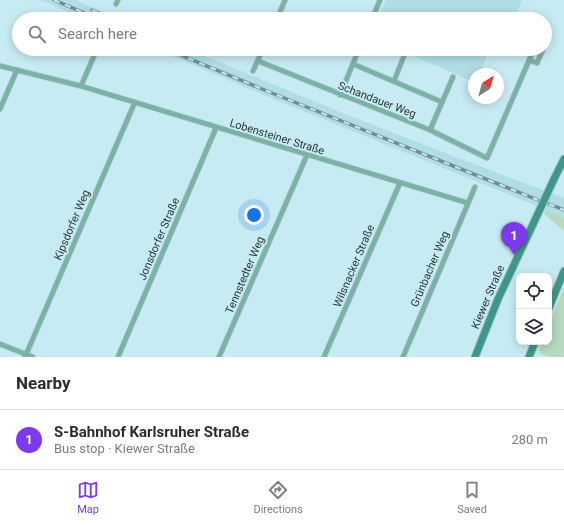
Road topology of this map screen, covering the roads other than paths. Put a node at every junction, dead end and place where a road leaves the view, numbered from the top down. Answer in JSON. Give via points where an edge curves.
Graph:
{"nodes":[{"id":1,"x":285,"y":0,"type":"edge"},
{"id":2,"x":380,"y":0,"type":"edge"},
{"id":3,"x":280,"y":12,"type":"edge"},
{"id":4,"x":375,"y":12,"type":"edge"},
{"id":5,"x":94,"y":56,"type":"edge"},
{"id":6,"x":260,"y":56,"type":"edge"},
{"id":7,"x":356,"y":56,"type":"edge"},
{"id":8,"x":404,"y":56,"type":"dead end"},
{"id":9,"x":531,"y":56,"type":"edge"},
{"id":10,"x":540,"y":56,"type":"edge"},
{"id":11,"x":529,"y":60,"type":"junction"},
{"id":12,"x":258,"y":61,"type":"junction"},
{"id":13,"x":353,"y":64,"type":"junction"},
{"id":14,"x":0,"y":66,"type":"edge"},
{"id":15,"x":17,"y":70,"type":"junction"},
{"id":16,"x":253,"y":71,"type":"dead end"},
{"id":17,"x":453,"y":77,"type":"dead end"},
{"id":18,"x":394,"y":81,"type":"junction"},
{"id":19,"x":81,"y":86,"type":"junction"},
{"id":20,"x":340,"y":95,"type":"junction"},
{"id":21,"x":135,"y":102,"type":"junction"},
{"id":22,"x":442,"y":102,"type":"junction"},
{"id":23,"x":0,"y":109,"type":"edge"},
{"id":24,"x":216,"y":128,"type":"junction"},
{"id":25,"x":430,"y":130,"type":"junction"},
{"id":26,"x":307,"y":155,"type":"junction"},
{"id":27,"x":564,"y":159,"type":"edge"},
{"id":28,"x":400,"y":183,"type":"junction"},
{"id":29,"x":475,"y":187,"type":"dead end"},
{"id":30,"x":468,"y":203,"type":"junction"},
{"id":31,"x":564,"y":272,"type":"edge"},
{"id":32,"x":552,"y":301,"type":"edge"},
{"id":33,"x":0,"y":344,"type":"edge"},
{"id":34,"x":534,"y":345,"type":"edge"},
{"id":35,"x":26,"y":356,"type":"edge"},
{"id":36,"x":33,"y":357,"type":"edge"},
{"id":37,"x":118,"y":357,"type":"edge"},
{"id":38,"x":219,"y":357,"type":"edge"},
{"id":39,"x":324,"y":357,"type":"edge"},
{"id":40,"x":403,"y":357,"type":"edge"},
{"id":41,"x":475,"y":357,"type":"edge"},
{"id":42,"x":529,"y":357,"type":"edge"}],
"edges":[{"from":1,"to":3,"type":"street"},
{"from":2,"to":4,"type":"street"},
{"from":5,"to":19,"type":"street"},
{"from":6,"to":12,"type":"street"},
{"from":7,"to":13,"type":"street"},
{"from":8,"to":18,"type":"street"},
{"from":9,"to":11,"type":"street"},
{"from":10,"to":11,"type":"street","via":[[537,63]]},
{"from":11,"to":25,"type":"street","name":"Schandauer Weg","via":[[488,158]]},
{"from":12,"to":16,"type":"street"},
{"from":12,"to":20,"type":"street","name":"Schandauer Weg"},
{"from":13,"to":18,"type":"street"},
{"from":13,"to":20,"type":"street"},
{"from":14,"to":15,"type":"street","name":"Lobensteiner Straße"},
{"from":15,"to":19,"type":"street","name":"Lobensteiner Straße"},
{"from":15,"to":23,"type":"street"},
{"from":17,"to":22,"type":"street"},
{"from":18,"to":22,"type":"street"},
{"from":19,"to":21,"type":"street","name":"Lobensteiner Straße"},
{"from":20,"to":25,"type":"street","name":"Schandauer Weg"},
{"from":21,"to":24,"type":"street","name":"Lobensteiner Straße"},
{"from":21,"to":35,"type":"street","name":"Kipsdorfer Weg"},
{"from":22,"to":25,"type":"street"},
{"from":24,"to":26,"type":"street","name":"Lobensteiner Straße"},
{"from":24,"to":37,"type":"street","name":"Jonsdorfer Straße"},
{"from":26,"to":28,"type":"street","name":"Lobensteiner Straße"},
{"from":26,"to":38,"type":"street","name":"Tennstedter Weg"},
{"from":27,"to":41,"type":"street","name":"Kiewer Straße","bridge":true,"via":[[498,299]]},
{"from":28,"to":30,"type":"street","name":"Lobensteiner Straße"},
{"from":28,"to":39,"type":"street","name":"Wilsnacker Straße"},
{"from":29,"to":30,"type":"street","name":"Grünbacher Weg"},
{"from":30,"to":40,"type":"street","name":"Grünbacher Weg"},
{"from":31,"to":32,"type":"street"},
{"from":33,"to":35,"type":"street"},
{"from":34,"to":42,"type":"street"},
{"from":35,"to":36,"type":"street"}]}
